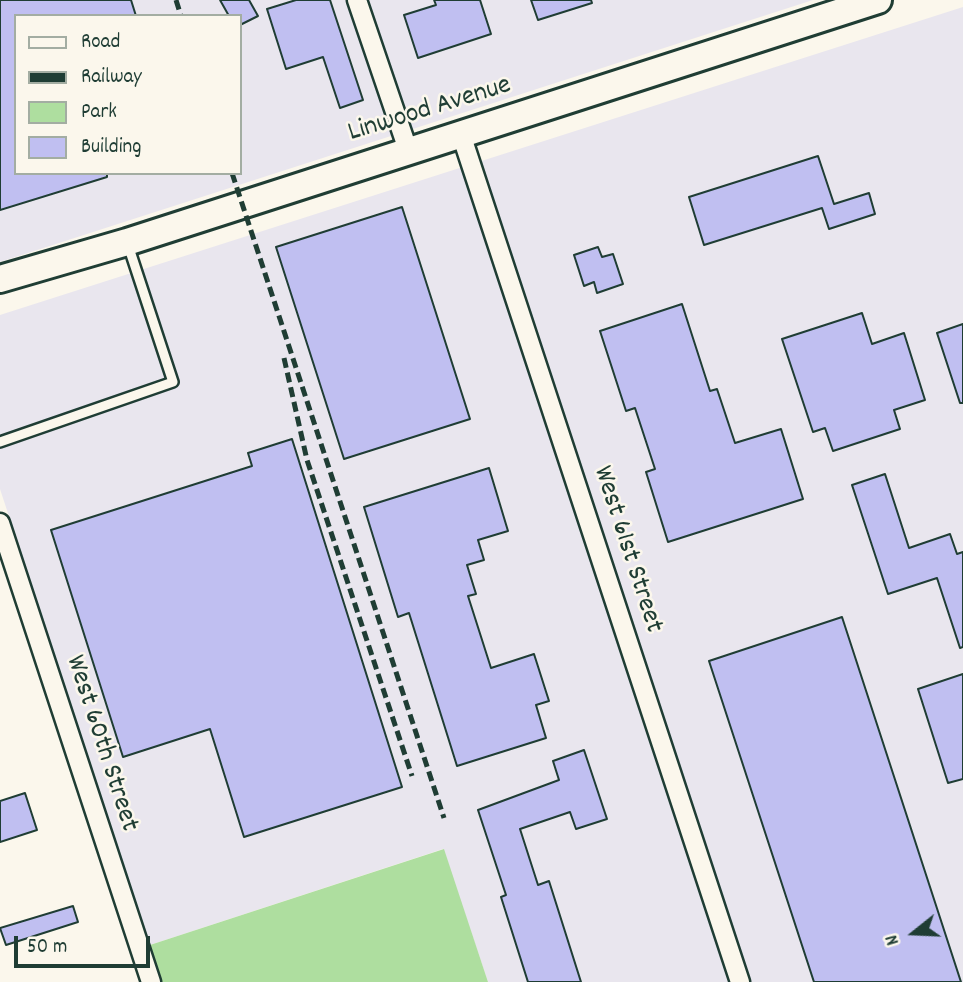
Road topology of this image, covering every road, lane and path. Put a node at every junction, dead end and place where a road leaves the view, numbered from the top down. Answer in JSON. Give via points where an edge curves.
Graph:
{"nodes":[{"id":1,"x":357,"y":0,"type":"edge"},
{"id":2,"x":878,"y":0,"type":"edge"},
{"id":3,"x":461,"y":134,"type":"junction"},
{"id":4,"x":408,"y":150,"type":"junction"},
{"id":5,"x":127,"y":242,"type":"junction"},
{"id":6,"x":0,"y":279,"type":"edge"},
{"id":7,"x":0,"y":442,"type":"edge"},
{"id":8,"x":0,"y":523,"type":"edge"},
{"id":9,"x":151,"y":982,"type":"edge"},
{"id":10,"x":740,"y":982,"type":"edge"}],
"edges":[{"from":1,"to":4,"type":"street"},
{"from":2,"to":3,"type":"main road","name":"Linwood Avenue"},
{"from":3,"to":4,"type":"main road","name":"Linwood Avenue"},
{"from":3,"to":10,"type":"street","name":"West 61st Street"},
{"from":4,"to":5,"type":"main road","name":"Linwood Avenue"},
{"from":5,"to":6,"type":"main road","name":"Linwood Avenue"},
{"from":5,"to":7,"type":"lane","via":[[173,382]]},
{"from":8,"to":9,"type":"street","name":"West 60th Street"}]}
